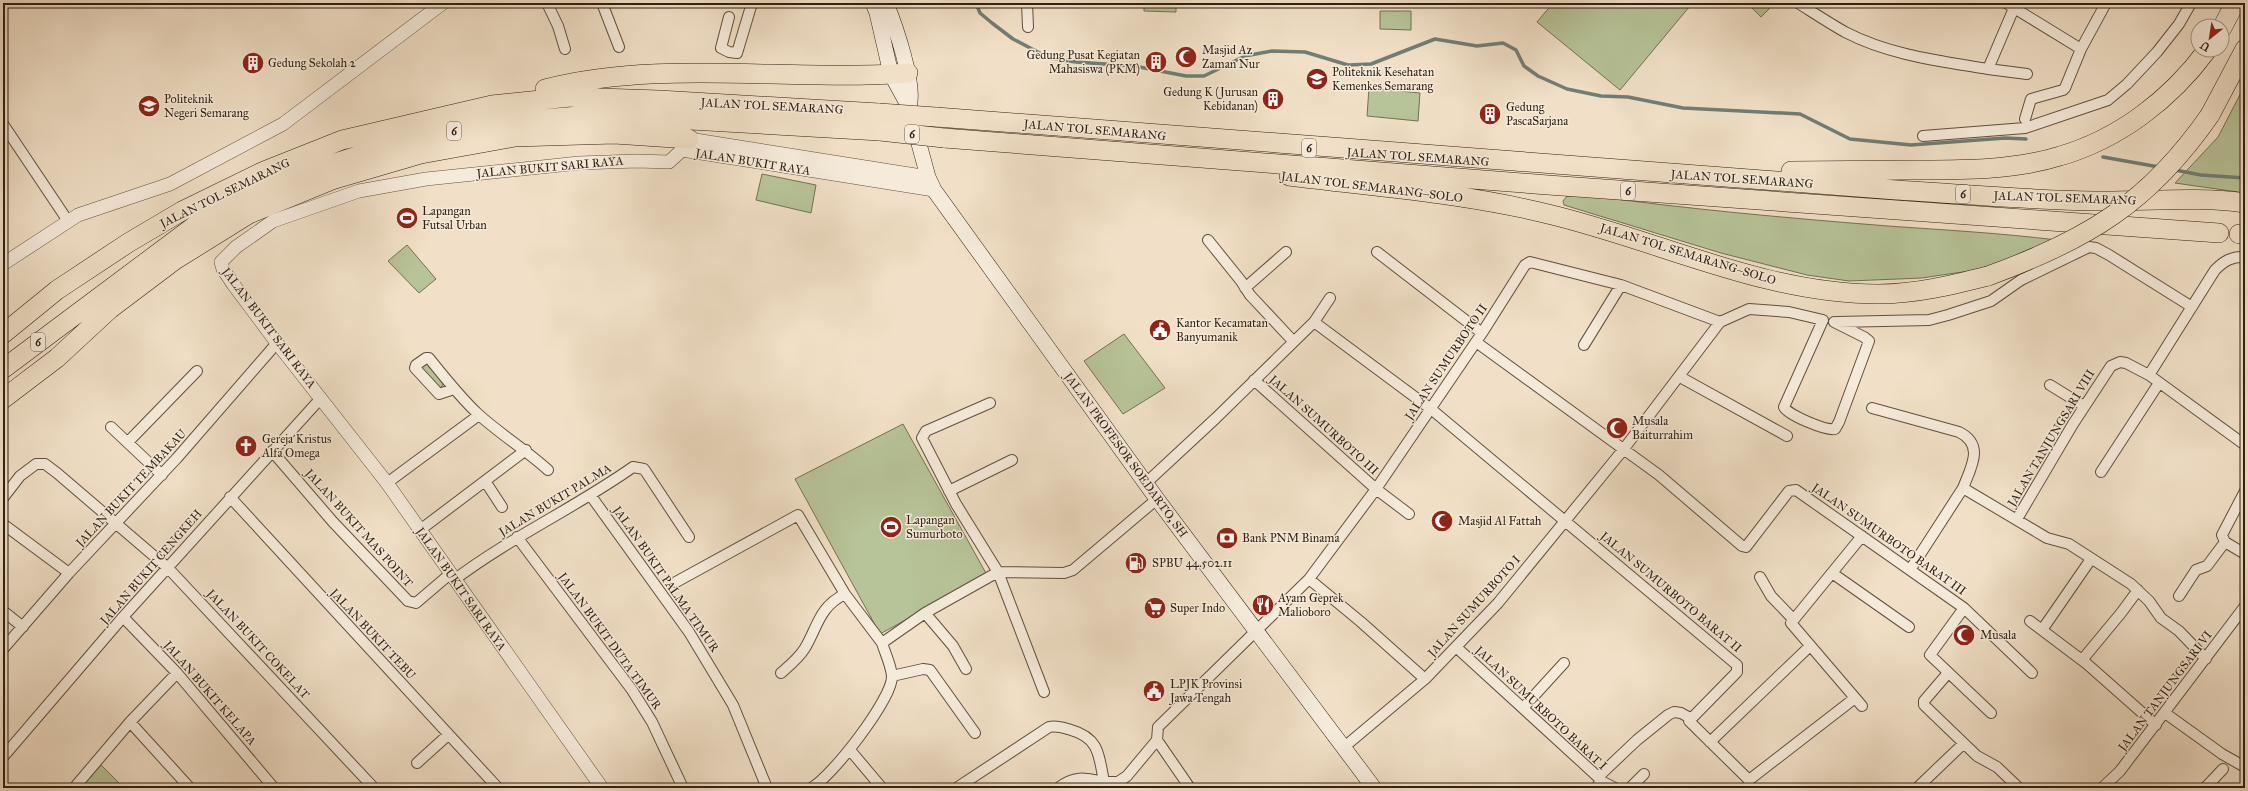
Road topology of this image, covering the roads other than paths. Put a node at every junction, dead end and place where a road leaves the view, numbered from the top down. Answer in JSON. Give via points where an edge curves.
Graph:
{"nodes":[{"id":1,"x":443,"y":3,"type":"edge"},
{"id":2,"x":547,"y":3,"type":"edge"},
{"id":3,"x":602,"y":3,"type":"edge"},
{"id":4,"x":752,"y":3,"type":"edge"},
{"id":5,"x":873,"y":3,"type":"edge"},
{"id":6,"x":886,"y":3,"type":"edge"},
{"id":7,"x":1027,"y":3,"type":"edge"},
{"id":8,"x":1798,"y":3,"type":"edge"},
{"id":9,"x":2106,"y":3,"type":"edge"},
{"id":10,"x":2191,"y":3,"type":"edge"},
{"id":11,"x":2235,"y":3,"type":"edge"},
{"id":12,"x":2010,"y":5,"type":"edge"},
{"id":13,"x":730,"y":17,"type":"dead end"},
{"id":14,"x":2227,"y":18,"type":"edge"},
{"id":15,"x":1028,"y":27,"type":"dead end"},
{"id":16,"x":619,"y":47,"type":"dead end"},
{"id":17,"x":566,"y":49,"type":"dead end"},
{"id":18,"x":2081,"y":49,"type":"junction"},
{"id":19,"x":2245,"y":49,"type":"edge"},
{"id":20,"x":2200,"y":58,"type":"edge"},
{"id":21,"x":1988,"y":69,"type":"junction"},
{"id":22,"x":899,"y":73,"type":"junction"},
{"id":23,"x":2027,"y":74,"type":"dead end"},
{"id":24,"x":492,"y":105,"type":"junction"},
{"id":25,"x":2025,"y":119,"type":"dead end"},
{"id":26,"x":879,"y":122,"type":"junction"},
{"id":27,"x":3,"y":124,"type":"edge"},
{"id":28,"x":1923,"y":136,"type":"dead end"},
{"id":29,"x":685,"y":145,"type":"junction"},
{"id":30,"x":1038,"y":145,"type":"junction"},
{"id":31,"x":1682,"y":174,"type":"junction"},
{"id":32,"x":931,"y":183,"type":"junction"},
{"id":33,"x":2245,"y":202,"type":"edge"},
{"id":34,"x":68,"y":221,"type":"junction"},
{"id":35,"x":2219,"y":233,"type":"dead end"},
{"id":36,"x":1208,"y":240,"type":"dead end"},
{"id":37,"x":1286,"y":252,"type":"dead end"},
{"id":38,"x":1377,"y":252,"type":"dead end"},
{"id":39,"x":2245,"y":257,"type":"edge"},
{"id":40,"x":3,"y":264,"type":"edge"},
{"id":41,"x":1621,"y":285,"type":"junction"},
{"id":42,"x":1245,"y":288,"type":"junction"},
{"id":43,"x":1330,"y":298,"type":"dead end"},
{"id":44,"x":2192,"y":307,"type":"junction"},
{"id":45,"x":1823,"y":320,"type":"junction"},
{"id":46,"x":1314,"y":322,"type":"junction"},
{"id":47,"x":1720,"y":322,"type":"junction"},
{"id":48,"x":1834,"y":322,"type":"junction"},
{"id":49,"x":1482,"y":333,"type":"junction"},
{"id":50,"x":3,"y":334,"type":"edge"},
{"id":51,"x":1293,"y":341,"type":"junction"},
{"id":52,"x":277,"y":342,"type":"junction"},
{"id":53,"x":1476,"y":342,"type":"junction"},
{"id":54,"x":1584,"y":345,"type":"dead end"},
{"id":55,"x":3,"y":369,"type":"edge"},
{"id":56,"x":197,"y":371,"type":"dead end"},
{"id":57,"x":2149,"y":375,"type":"junction"},
{"id":58,"x":1680,"y":377,"type":"junction"},
{"id":59,"x":1254,"y":380,"type":"junction"},
{"id":60,"x":2159,"y":383,"type":"junction"},
{"id":61,"x":2050,"y":385,"type":"dead end"},
{"id":62,"x":454,"y":389,"type":"dead end"},
{"id":63,"x":321,"y":398,"type":"junction"},
{"id":64,"x":3,"y":399,"type":"edge"},
{"id":65,"x":990,"y":403,"type":"dead end"},
{"id":66,"x":2084,"y":406,"type":"junction"},
{"id":67,"x":1872,"y":408,"type":"dead end"},
{"id":68,"x":1431,"y":409,"type":"junction"},
{"id":69,"x":479,"y":415,"type":"junction"},
{"id":70,"x":111,"y":427,"type":"dead end"},
{"id":71,"x":1787,"y":436,"type":"dead end"},
{"id":72,"x":128,"y":442,"type":"junction"},
{"id":73,"x":2245,"y":445,"type":"edge"},
{"id":74,"x":526,"y":450,"type":"junction"},
{"id":75,"x":1623,"y":450,"type":"junction"},
{"id":76,"x":272,"y":451,"type":"junction"},
{"id":77,"x":1012,"y":460,"type":"dead end"},
{"id":78,"x":548,"y":470,"type":"dead end"},
{"id":79,"x":2101,"y":472,"type":"dead end"},
{"id":80,"x":162,"y":475,"type":"junction"},
{"id":81,"x":485,"y":481,"type":"junction"},
{"id":82,"x":386,"y":483,"type":"junction"},
{"id":83,"x":1146,"y":483,"type":"junction"},
{"id":84,"x":1376,"y":488,"type":"junction"},
{"id":85,"x":1963,"y":488,"type":"junction"},
{"id":86,"x":949,"y":490,"type":"junction"},
{"id":87,"x":2245,"y":491,"type":"edge"},
{"id":88,"x":591,"y":496,"type":"junction"},
{"id":89,"x":230,"y":497,"type":"junction"},
{"id":90,"x":3,"y":498,"type":"edge"},
{"id":91,"x":1157,"y":499,"type":"junction"},
{"id":92,"x":502,"y":507,"type":"dead end"},
{"id":93,"x":1409,"y":514,"type":"dead end"},
{"id":94,"x":2017,"y":519,"type":"junction"},
{"id":95,"x":1565,"y":521,"type":"junction"},
{"id":96,"x":3,"y":524,"type":"edge"},
{"id":97,"x":117,"y":524,"type":"junction"},
{"id":98,"x":420,"y":530,"type":"junction"},
{"id":99,"x":1862,"y":536,"type":"junction"},
{"id":100,"x":517,"y":537,"type":"junction"},
{"id":101,"x":689,"y":537,"type":"dead end"},
{"id":102,"x":2225,"y":542,"type":"junction"},
{"id":103,"x":2245,"y":554,"type":"edge"},
{"id":104,"x":2091,"y":559,"type":"junction"},
{"id":105,"x":168,"y":568,"type":"junction"},
{"id":106,"x":1910,"y":570,"type":"junction"},
{"id":107,"x":998,"y":572,"type":"junction"},
{"id":108,"x":69,"y":573,"type":"junction"},
{"id":109,"x":1832,"y":573,"type":"junction"},
{"id":110,"x":452,"y":577,"type":"junction"},
{"id":111,"x":1760,"y":577,"type":"dead end"},
{"id":112,"x":1309,"y":579,"type":"junction"},
{"id":113,"x":676,"y":582,"type":"dead end"},
{"id":114,"x":2138,"y":590,"type":"junction"},
{"id":115,"x":845,"y":594,"type":"junction"},
{"id":116,"x":2179,"y":596,"type":"dead end"},
{"id":117,"x":2245,"y":606,"type":"edge"},
{"id":118,"x":1964,"y":608,"type":"junction"},
{"id":119,"x":3,"y":611,"type":"edge"},
{"id":120,"x":925,"y":613,"type":"junction"},
{"id":121,"x":124,"y":617,"type":"junction"},
{"id":122,"x":1793,"y":619,"type":"junction"},
{"id":123,"x":2030,"y":621,"type":"dead end"},
{"id":124,"x":23,"y":627,"type":"junction"},
{"id":125,"x":1909,"y":627,"type":"dead end"},
{"id":126,"x":2042,"y":630,"type":"junction"},
{"id":127,"x":1255,"y":632,"type":"junction"},
{"id":128,"x":882,"y":643,"type":"junction"},
{"id":129,"x":1810,"y":646,"type":"junction"},
{"id":130,"x":1456,"y":647,"type":"junction"},
{"id":131,"x":3,"y":649,"type":"edge"},
{"id":132,"x":2206,"y":659,"type":"junction"},
{"id":133,"x":2082,"y":660,"type":"junction"},
{"id":134,"x":1564,"y":663,"type":"dead end"},
{"id":135,"x":966,"y":669,"type":"dead end"},
{"id":136,"x":177,"y":673,"type":"junction"},
{"id":137,"x":1948,"y":673,"type":"junction"},
{"id":138,"x":2032,"y":673,"type":"dead end"},
{"id":139,"x":781,"y":674,"type":"dead end"},
{"id":140,"x":892,"y":676,"type":"junction"},
{"id":141,"x":1425,"y":680,"type":"junction"},
{"id":142,"x":1044,"y":692,"type":"dead end"},
{"id":143,"x":1855,"y":698,"type":"junction"},
{"id":144,"x":1862,"y":706,"type":"dead end"},
{"id":145,"x":1523,"y":708,"type":"junction"},
{"id":146,"x":1991,"y":713,"type":"dead end"},
{"id":147,"x":2165,"y":713,"type":"junction"},
{"id":148,"x":1690,"y":718,"type":"junction"},
{"id":149,"x":130,"y":722,"type":"junction"},
{"id":150,"x":2156,"y":725,"type":"junction"},
{"id":151,"x":975,"y":733,"type":"dead end"},
{"id":152,"x":448,"y":735,"type":"junction"},
{"id":153,"x":1157,"y":740,"type":"junction"},
{"id":154,"x":1710,"y":742,"type":"junction"},
{"id":155,"x":1963,"y":744,"type":"junction"},
{"id":156,"x":1343,"y":748,"type":"junction"},
{"id":157,"x":850,"y":750,"type":"junction"},
{"id":158,"x":3,"y":758,"type":"edge"},
{"id":159,"x":417,"y":763,"type":"dead end"},
{"id":160,"x":2245,"y":767,"type":"edge"},
{"id":161,"x":2223,"y":769,"type":"dead end"},
{"id":162,"x":1644,"y":774,"type":"dead end"},
{"id":163,"x":1104,"y":782,"type":"junction"},
{"id":164,"x":1598,"y":782,"type":"edge"},
{"id":165,"x":1749,"y":784,"type":"edge"},
{"id":166,"x":1117,"y":785,"type":"edge"},
{"id":167,"x":817,"y":787,"type":"edge"},
{"id":168,"x":958,"y":787,"type":"dead end"},
{"id":169,"x":74,"y":788,"type":"edge"},
{"id":170,"x":190,"y":788,"type":"edge"},
{"id":171,"x":274,"y":788,"type":"edge"},
{"id":172,"x":374,"y":788,"type":"edge"},
{"id":173,"x":498,"y":788,"type":"edge"},
{"id":174,"x":602,"y":788,"type":"edge"},
{"id":175,"x":683,"y":788,"type":"edge"},
{"id":176,"x":767,"y":788,"type":"edge"},
{"id":177,"x":882,"y":788,"type":"edge"},
{"id":178,"x":1058,"y":788,"type":"edge"},
{"id":179,"x":1190,"y":788,"type":"edge"},
{"id":180,"x":1374,"y":788,"type":"edge"},
{"id":181,"x":1615,"y":788,"type":"edge"},
{"id":182,"x":1630,"y":788,"type":"edge"},
{"id":183,"x":1917,"y":788,"type":"edge"},
{"id":184,"x":2019,"y":788,"type":"edge"},
{"id":185,"x":2102,"y":788,"type":"edge"},
{"id":186,"x":2205,"y":788,"type":"edge"}],
"edges":[{"from":1,"to":34,"type":"street","via":[[283,124],[170,184],[78,215]]},
{"from":2,"to":17,"type":"street"},
{"from":3,"to":16,"type":"street"},
{"from":4,"to":13,"type":"street","via":[[739,52],[729,52],[721,48]]},
{"from":5,"to":22,"type":"main road"},
{"from":6,"to":22,"type":"main road"},
{"from":7,"to":15,"type":"street"},
{"from":8,"to":21,"type":"street","via":[[1846,32],[1888,48],[1909,55]]},
{"from":9,"to":18,"type":"street"},
{"from":10,"to":28,"type":"street","via":[[2179,24],[2157,52],[2108,100],[2025,128]]},
{"from":11,"to":14,"type":"highway"},
{"from":12,"to":18,"type":"street"},
{"from":12,"to":21,"type":"street"},
{"from":18,"to":25,"type":"street","via":[[2063,90],[2031,99]]},
{"from":19,"to":30,"type":"highway","name":"JALAN TOL SEMARANG–SOLO","number":"6","bridge":true,"via":[[2210,115],[2194,138],[2164,172],[2109,219],[2063,246],[2028,261],[1988,276],[1915,292],[1879,294],[1828,291],[1770,280],[1595,226],[1494,203]]},
{"from":20,"to":31,"type":"highway","number":"6","via":[[2173,89],[2149,111],[2125,127],[2082,148],[2038,162],[1946,170]]},
{"from":21,"to":23,"type":"street"},
{"from":22,"to":24,"type":"highway","via":[[645,74],[552,88]]},
{"from":22,"to":32,"type":"main road","name":"JALAN PROFESOR SOEDARTO, SH"},
{"from":24,"to":26,"type":"highway","name":"JALAN TOL SEMARANG","number":"6","via":[[594,97]]},
{"from":24,"to":50,"type":"highway","name":"JALAN TOL SEMARANG","number":"6","via":[[342,140],[264,171],[182,211],[128,243],[57,290]]},
{"from":26,"to":30,"type":"highway","name":"JALAN TOL SEMARANG","number":"6","bridge":true,"via":[[944,138]]},
{"from":26,"to":31,"type":"highway","name":"JALAN TOL SEMARANG","number":"6","bridge":true,"via":[[936,117],[1534,166]]},
{"from":26,"to":55,"type":"highway","name":"JALAN TOL SEMARANG","number":"6","via":[[579,116],[493,123],[391,145],[298,175],[197,224]]},
{"from":27,"to":34,"type":"street"},
{"from":29,"to":32,"type":"street","name":"JALAN BUKIT RAYA"},
{"from":29,"to":52,"type":"street","name":"JALAN BUKIT SARI RAYA","via":[[669,162],[579,163],[426,179],[359,190],[273,221],[236,247],[221,262]]},
{"from":29,"to":64,"type":"highway","via":[[614,134],[515,137],[421,154],[332,180],[249,214],[175,260],[110,309],[57,358]]},
{"from":30,"to":35,"type":"highway","name":"JALAN TOL SEMARANG","number":"6","via":[[1556,186]]},
{"from":31,"to":33,"type":"highway","name":"JALAN TOL SEMARANG","number":"6","via":[[2025,198]]},
{"from":32,"to":83,"type":"main road","name":"JALAN PROFESOR SOEDARTO, SH"},
{"from":34,"to":40,"type":"street"},
{"from":36,"to":42,"type":"street"},
{"from":37,"to":42,"type":"street"},
{"from":38,"to":49,"type":"street"},
{"from":39,"to":44,"type":"street","via":[[2235,256],[2220,266]]},
{"from":41,"to":47,"type":"street","name":"JALAN SUMURBOTO II"},
{"from":41,"to":49,"type":"street","name":"JALAN SUMURBOTO II","via":[[1527,262]]},
{"from":41,"to":54,"type":"street"},
{"from":42,"to":51,"type":"street"},
{"from":43,"to":46,"type":"street","name":"JALAN SUMURBOTO III"},
{"from":44,"to":48,"type":"street","via":[[2096,248],[2089,247],[2021,280],[1991,301],[1948,315],[1929,320]]},
{"from":44,"to":57,"type":"street"},
{"from":45,"to":47,"type":"street","name":"JALAN SUMURBOTO I","via":[[1798,313],[1749,309]]},
{"from":45,"to":48,"type":"street"},
{"from":45,"to":48,"type":"street","via":[[1784,407],[1790,413],[1828,430],[1835,429],[1839,422],[1868,344],[1864,337]]},
{"from":46,"to":51,"type":"street","name":"JALAN SUMURBOTO III"},
{"from":46,"to":68,"type":"street"},
{"from":47,"to":58,"type":"street","name":"JALAN SUMURBOTO I"},
{"from":49,"to":53,"type":"street","name":"JALAN SUMURBOTO II"},
{"from":51,"to":59,"type":"street","name":"JALAN SUMURBOTO III"},
{"from":52,"to":63,"type":"street","name":"JALAN BUKIT SARI RAYA"},
{"from":52,"to":80,"type":"street","name":"JALAN BUKIT TEMBAKAU"},
{"from":53,"to":68,"type":"street","name":"JALAN SUMURBOTO II"},
{"from":53,"to":75,"type":"street"},
{"from":56,"to":72,"type":"street"},
{"from":57,"to":60,"type":"street","name":"JALAN TANJUNGSARI VIII"},
{"from":57,"to":66,"type":"street","name":"JALAN TANJUNGSARI VIII","via":[[2126,363],[2115,364],[2111,366]]},
{"from":58,"to":71,"type":"street"},
{"from":58,"to":75,"type":"street","name":"JALAN SUMURBOTO I"},
{"from":59,"to":83,"type":"street","name":"JALAN SUMURBOTO III"},
{"from":59,"to":84,"type":"street","name":"JALAN SUMURBOTO III"},
{"from":60,"to":73,"type":"street","name":"JALAN TANJUNGSARI VIII"},
{"from":60,"to":79,"type":"street"},
{"from":61,"to":66,"type":"street"},
{"from":62,"to":69,"type":"street"},
{"from":63,"to":76,"type":"street","name":"JALAN BUKIT CENGKEH"},
{"from":63,"to":82,"type":"street","name":"JALAN BUKIT SARI RAYA"},
{"from":65,"to":86,"type":"street","via":[[923,434],[922,438]]},
{"from":66,"to":94,"type":"street","name":"JALAN TANJUNGSARI VIII"},
{"from":67,"to":85,"type":"street","via":[[1969,437],[1973,442],[1974,451],[1972,465]]},
{"from":68,"to":84,"type":"street","name":"JALAN SUMURBOTO II"},
{"from":68,"to":95,"type":"street"},
{"from":69,"to":74,"type":"street"},
{"from":69,"to":82,"type":"street"},
{"from":70,"to":72,"type":"street"},
{"from":72,"to":80,"type":"street"},
{"from":74,"to":78,"type":"street"},
{"from":74,"to":81,"type":"street"},
{"from":75,"to":95,"type":"street","name":"JALAN SUMURBOTO I"},
{"from":75,"to":99,"type":"street","name":"JALAN SUMURBOTO BARAT III","via":[[1672,485],[1744,547],[1789,491],[1793,490],[1800,492]]},
{"from":76,"to":89,"type":"street","name":"JALAN BUKIT CENGKEH"},
{"from":76,"to":110,"type":"street","name":"JALAN BUKIT MAS POINT","via":[[333,522],[408,601],[416,603]]},
{"from":77,"to":86,"type":"street"},
{"from":80,"to":97,"type":"street","name":"JALAN BUKIT TEMBAKAU"},
{"from":81,"to":92,"type":"street"},
{"from":81,"to":98,"type":"street"},
{"from":82,"to":98,"type":"street","name":"JALAN BUKIT SARI RAYA"},
{"from":83,"to":91,"type":"main road","name":"JALAN PROFESOR SOEDARTO, SH"},
{"from":84,"to":93,"type":"street","name":"JALAN SUMURBOTO III"},
{"from":84,"to":112,"type":"street","name":"JALAN SUMURBOTO II"},
{"from":85,"to":94,"type":"street"},
{"from":85,"to":106,"type":"street"},
{"from":86,"to":107,"type":"street"},
{"from":87,"to":102,"type":"street","via":[[2222,532]]},
{"from":88,"to":100,"type":"street","name":"JALAN BUKIT PALMA"},
{"from":88,"to":101,"type":"street","name":"JALAN BUKIT PALMA","via":[[633,467],[644,469]]},
{"from":88,"to":176,"type":"street","name":"JALAN BUKIT PALMA TIMUR","via":[[661,591],[733,705]]},
{"from":89,"to":105,"type":"street","name":"JALAN BUKIT CENGKEH"},
{"from":89,"to":152,"type":"street","name":"JALAN BUKIT TEBU"},
{"from":90,"to":97,"type":"street","name":"JALAN BUKIT COKELAT","via":[[20,476],[36,464],[45,464]]},
{"from":91,"to":107,"type":"street","via":[[1073,570],[1064,573]]},
{"from":91,"to":127,"type":"main road","name":"JALAN PROFESOR SOEDARTO, SH"},
{"from":94,"to":104,"type":"street","via":[[2047,538],[2064,542]]},
{"from":95,"to":130,"type":"street","name":"JALAN SUMURBOTO I","via":[[1507,593]]},
{"from":95,"to":148,"type":"street","name":"JALAN SUMURBOTO BARAT II","via":[[1737,665],[1737,672]]},
{"from":96,"to":108,"type":"street"},
{"from":97,"to":105,"type":"street","name":"JALAN BUKIT COKELAT"},
{"from":97,"to":108,"type":"street","name":"JALAN BUKIT TEMBAKAU"},
{"from":98,"to":110,"type":"street","name":"JALAN BUKIT SARI RAYA"},
{"from":99,"to":106,"type":"street","name":"JALAN SUMURBOTO BARAT III"},
{"from":99,"to":109,"type":"street"},
{"from":100,"to":110,"type":"street","name":"JALAN BUKIT PALMA"},
{"from":100,"to":175,"type":"street","name":"JALAN BUKIT DUTA TIMUR","via":[[632,690],[652,722]]},
{"from":102,"to":103,"type":"street"},
{"from":102,"to":116,"type":"street","via":[[2207,566],[2196,570]]},
{"from":104,"to":114,"type":"street"},
{"from":104,"to":126,"type":"street"},
{"from":105,"to":121,"type":"street","name":"JALAN BUKIT CENGKEH"},
{"from":105,"to":172,"type":"street","name":"JALAN BUKIT COKELAT"},
{"from":106,"to":118,"type":"street","name":"JALAN SUMURBOTO BARAT III"},
{"from":107,"to":120,"type":"street"},
{"from":107,"to":142,"type":"street"},
{"from":108,"to":124,"type":"street","name":"JALAN BUKIT TEMBAKAU"},
{"from":109,"to":122,"type":"street"},
{"from":109,"to":125,"type":"street"},
{"from":110,"to":174,"type":"street","name":"JALAN BUKIT SARI RAYA"},
{"from":111,"to":122,"type":"street","via":[[1771,596]]},
{"from":112,"to":127,"type":"street","name":"JALAN SUMURBOTO II"},
{"from":112,"to":141,"type":"street"},
{"from":113,"to":115,"type":"street","via":[[798,515]]},
{"from":114,"to":132,"type":"street","via":[[2161,618],[2179,631]]},
{"from":114,"to":133,"type":"street"},
{"from":115,"to":128,"type":"street"},
{"from":115,"to":139,"type":"street","via":[[820,615],[805,648]]},
{"from":117,"to":132,"type":"street","name":"JALAN TANJUNGSARI VI"},
{"from":118,"to":137,"type":"street","via":[[1930,655]]},
{"from":118,"to":138,"type":"street","name":"JALAN SUMURBOTO BARAT III"},
{"from":119,"to":124,"type":"street"},
{"from":120,"to":128,"type":"street"},
{"from":120,"to":135,"type":"street","via":[[953,646]]},
{"from":121,"to":136,"type":"street","name":"JALAN BUKIT KELAPA"},
{"from":121,"to":158,"type":"street","name":"JALAN BUKIT CENGKEH"},
{"from":122,"to":129,"type":"street","via":[[1792,626]]},
{"from":123,"to":126,"type":"street"},
{"from":124,"to":131,"type":"street","name":"JALAN BUKIT TEMBAKAU"},
{"from":126,"to":133,"type":"street"},
{"from":127,"to":153,"type":"street","name":"JALAN SUMURBOTO II","via":[[1158,727]]},
{"from":127,"to":156,"type":"main road","name":"JALAN PROFESOR SOEDARTO, SH"},
{"from":128,"to":140,"type":"street"},
{"from":129,"to":143,"type":"street"},
{"from":129,"to":154,"type":"street"},
{"from":130,"to":141,"type":"street","name":"JALAN SUMURBOTO I"},
{"from":130,"to":145,"type":"street","name":"JALAN SUMURBOTO BARAT I"},
{"from":132,"to":147,"type":"street","name":"JALAN TANJUNGSARI VI"},
{"from":133,"to":150,"type":"street"},
{"from":134,"to":145,"type":"street"},
{"from":136,"to":149,"type":"street"},
{"from":136,"to":171,"type":"street","name":"JALAN BUKIT KELAPA"},
{"from":137,"to":146,"type":"street"},
{"from":137,"to":155,"type":"street","via":[[1924,701],[1924,705]]},
{"from":140,"to":151,"type":"street","via":[[923,669],[930,670]]},
{"from":140,"to":157,"type":"street","via":[[879,706]]},
{"from":141,"to":156,"type":"street","name":"JALAN SUMURBOTO I"},
{"from":143,"to":144,"type":"street"},
{"from":143,"to":165,"type":"street"},
{"from":145,"to":164,"type":"street","name":"JALAN SUMURBOTO BARAT I"},
{"from":147,"to":150,"type":"street","name":"JALAN TANJUNGSARI VI"},
{"from":147,"to":160,"type":"street","via":[[2222,754]]},
{"from":148,"to":154,"type":"street","via":[[1690,723]]},
{"from":148,"to":164,"type":"street","via":[[1681,712],[1668,715]]},
{"from":149,"to":169,"type":"street"},
{"from":149,"to":170,"type":"street"},
{"from":150,"to":185,"type":"street","name":"JALAN TANJUNGSARI VI","via":[[2120,771]]},
{"from":152,"to":159,"type":"street"},
{"from":152,"to":173,"type":"street","name":"JALAN BUKIT TEBU"},
{"from":153,"to":166,"type":"street"},
{"from":153,"to":179,"type":"street"},
{"from":154,"to":165,"type":"street"},
{"from":155,"to":183,"type":"street"},
{"from":155,"to":184,"type":"street","via":[[1977,756],[1997,767]]},
{"from":156,"to":180,"type":"main road","name":"JALAN PROFESOR SOEDARTO, SH"},
{"from":157,"to":167,"type":"street"},
{"from":157,"to":177,"type":"street"},
{"from":161,"to":186,"type":"street"},
{"from":162,"to":182,"type":"street"},
{"from":163,"to":166,"type":"street"},
{"from":163,"to":168,"type":"street","via":[[1096,745],[1082,733],[1055,726],[1049,727]]},
{"from":163,"to":178,"type":"street","via":[[1082,778],[1068,780]]},
{"from":164,"to":181,"type":"street","name":"JALAN SUMURBOTO BARAT I"}]}
